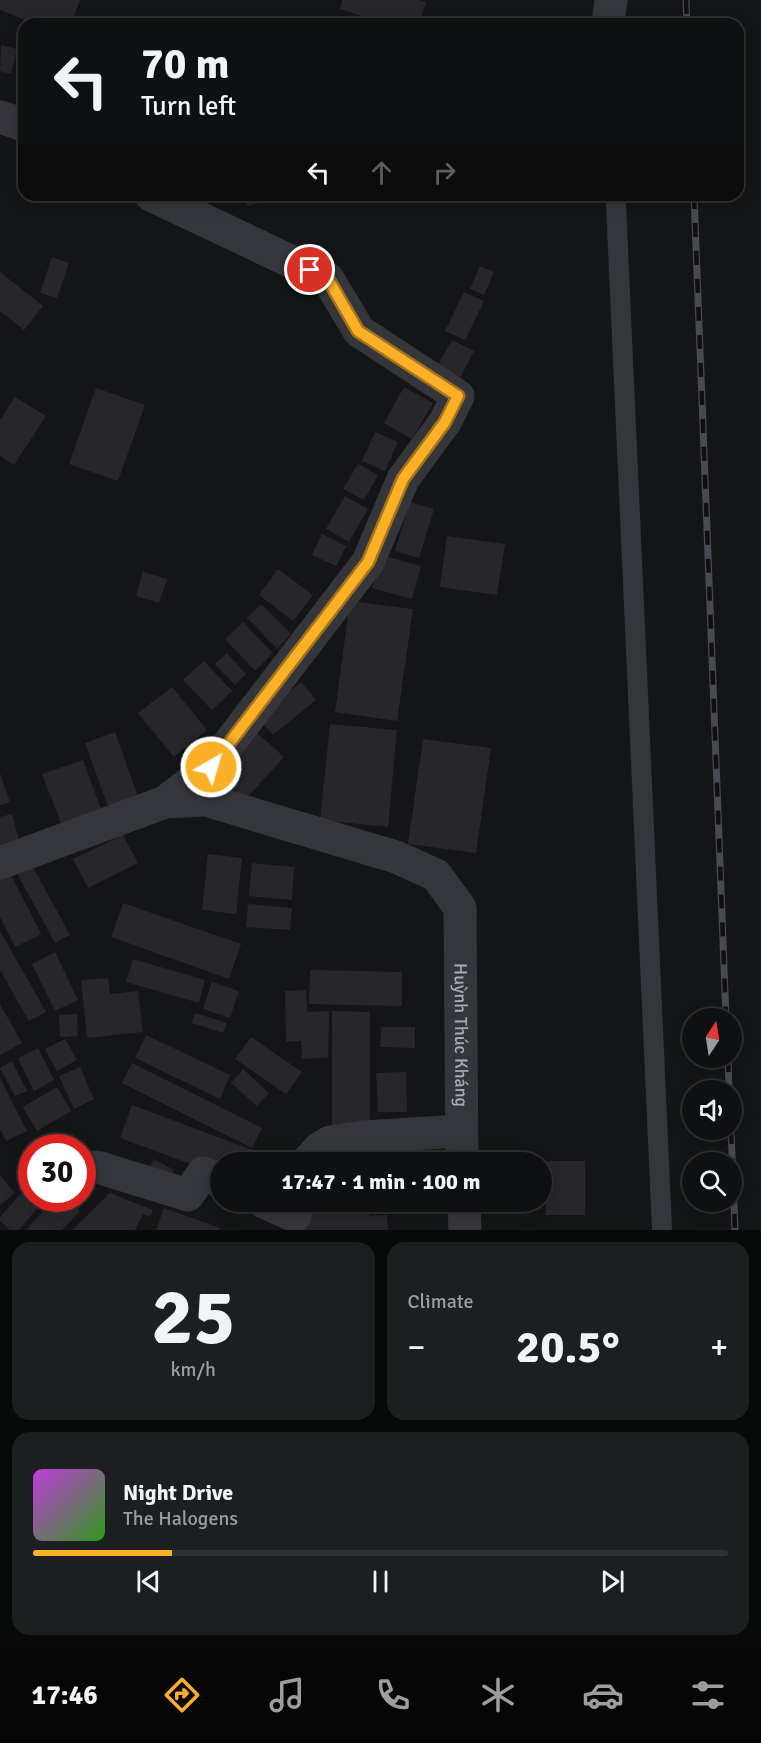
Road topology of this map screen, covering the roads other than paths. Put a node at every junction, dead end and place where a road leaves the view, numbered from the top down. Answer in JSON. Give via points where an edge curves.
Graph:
{"nodes":[{"id":1,"x":611,"y":0,"type":"edge"},
{"id":2,"x":609,"y":18,"type":"edge"},
{"id":3,"x":0,"y":117,"type":"edge"},
{"id":4,"x":18,"y":122,"type":"edge"},
{"id":5,"x":164,"y":201,"type":"edge"},
{"id":6,"x":616,"y":204,"type":"dead end"},
{"id":7,"x":165,"y":802,"type":"junction"},
{"id":8,"x":0,"y":863,"type":"edge"},
{"id":9,"x":461,"y":1147,"type":"edge"},
{"id":10,"x":316,"y":1152,"type":"edge"},
{"id":11,"x":97,"y":1167,"type":"dead end"},
{"id":12,"x":210,"y":1176,"type":"edge"},
{"id":13,"x":464,"y":1212,"type":"edge"},
{"id":14,"x":465,"y":1230,"type":"edge"},
{"id":15,"x":662,"y":1230,"type":"edge"}],
"edges":[{"from":1,"to":2,"type":"street"},
{"from":3,"to":4,"type":"street"},
{"from":5,"to":7,"type":"street","via":[[328,279],[358,331],[458,396],[445,422],[403,479],[368,562],[211,767]]},
{"from":6,"to":15,"type":"lane"},
{"from":7,"to":8,"type":"street"},
{"from":7,"to":9,"type":"street","name":"Huỳnh Thúc Kháng","via":[[206,800],[396,857],[436,875],[460,908]]},
{"from":9,"to":10,"type":"street","via":[[363,1137],[330,1142]]},
{"from":11,"to":12,"type":"street","via":[[188,1195],[203,1173]]},
{"from":13,"to":14,"type":"street"}]}
